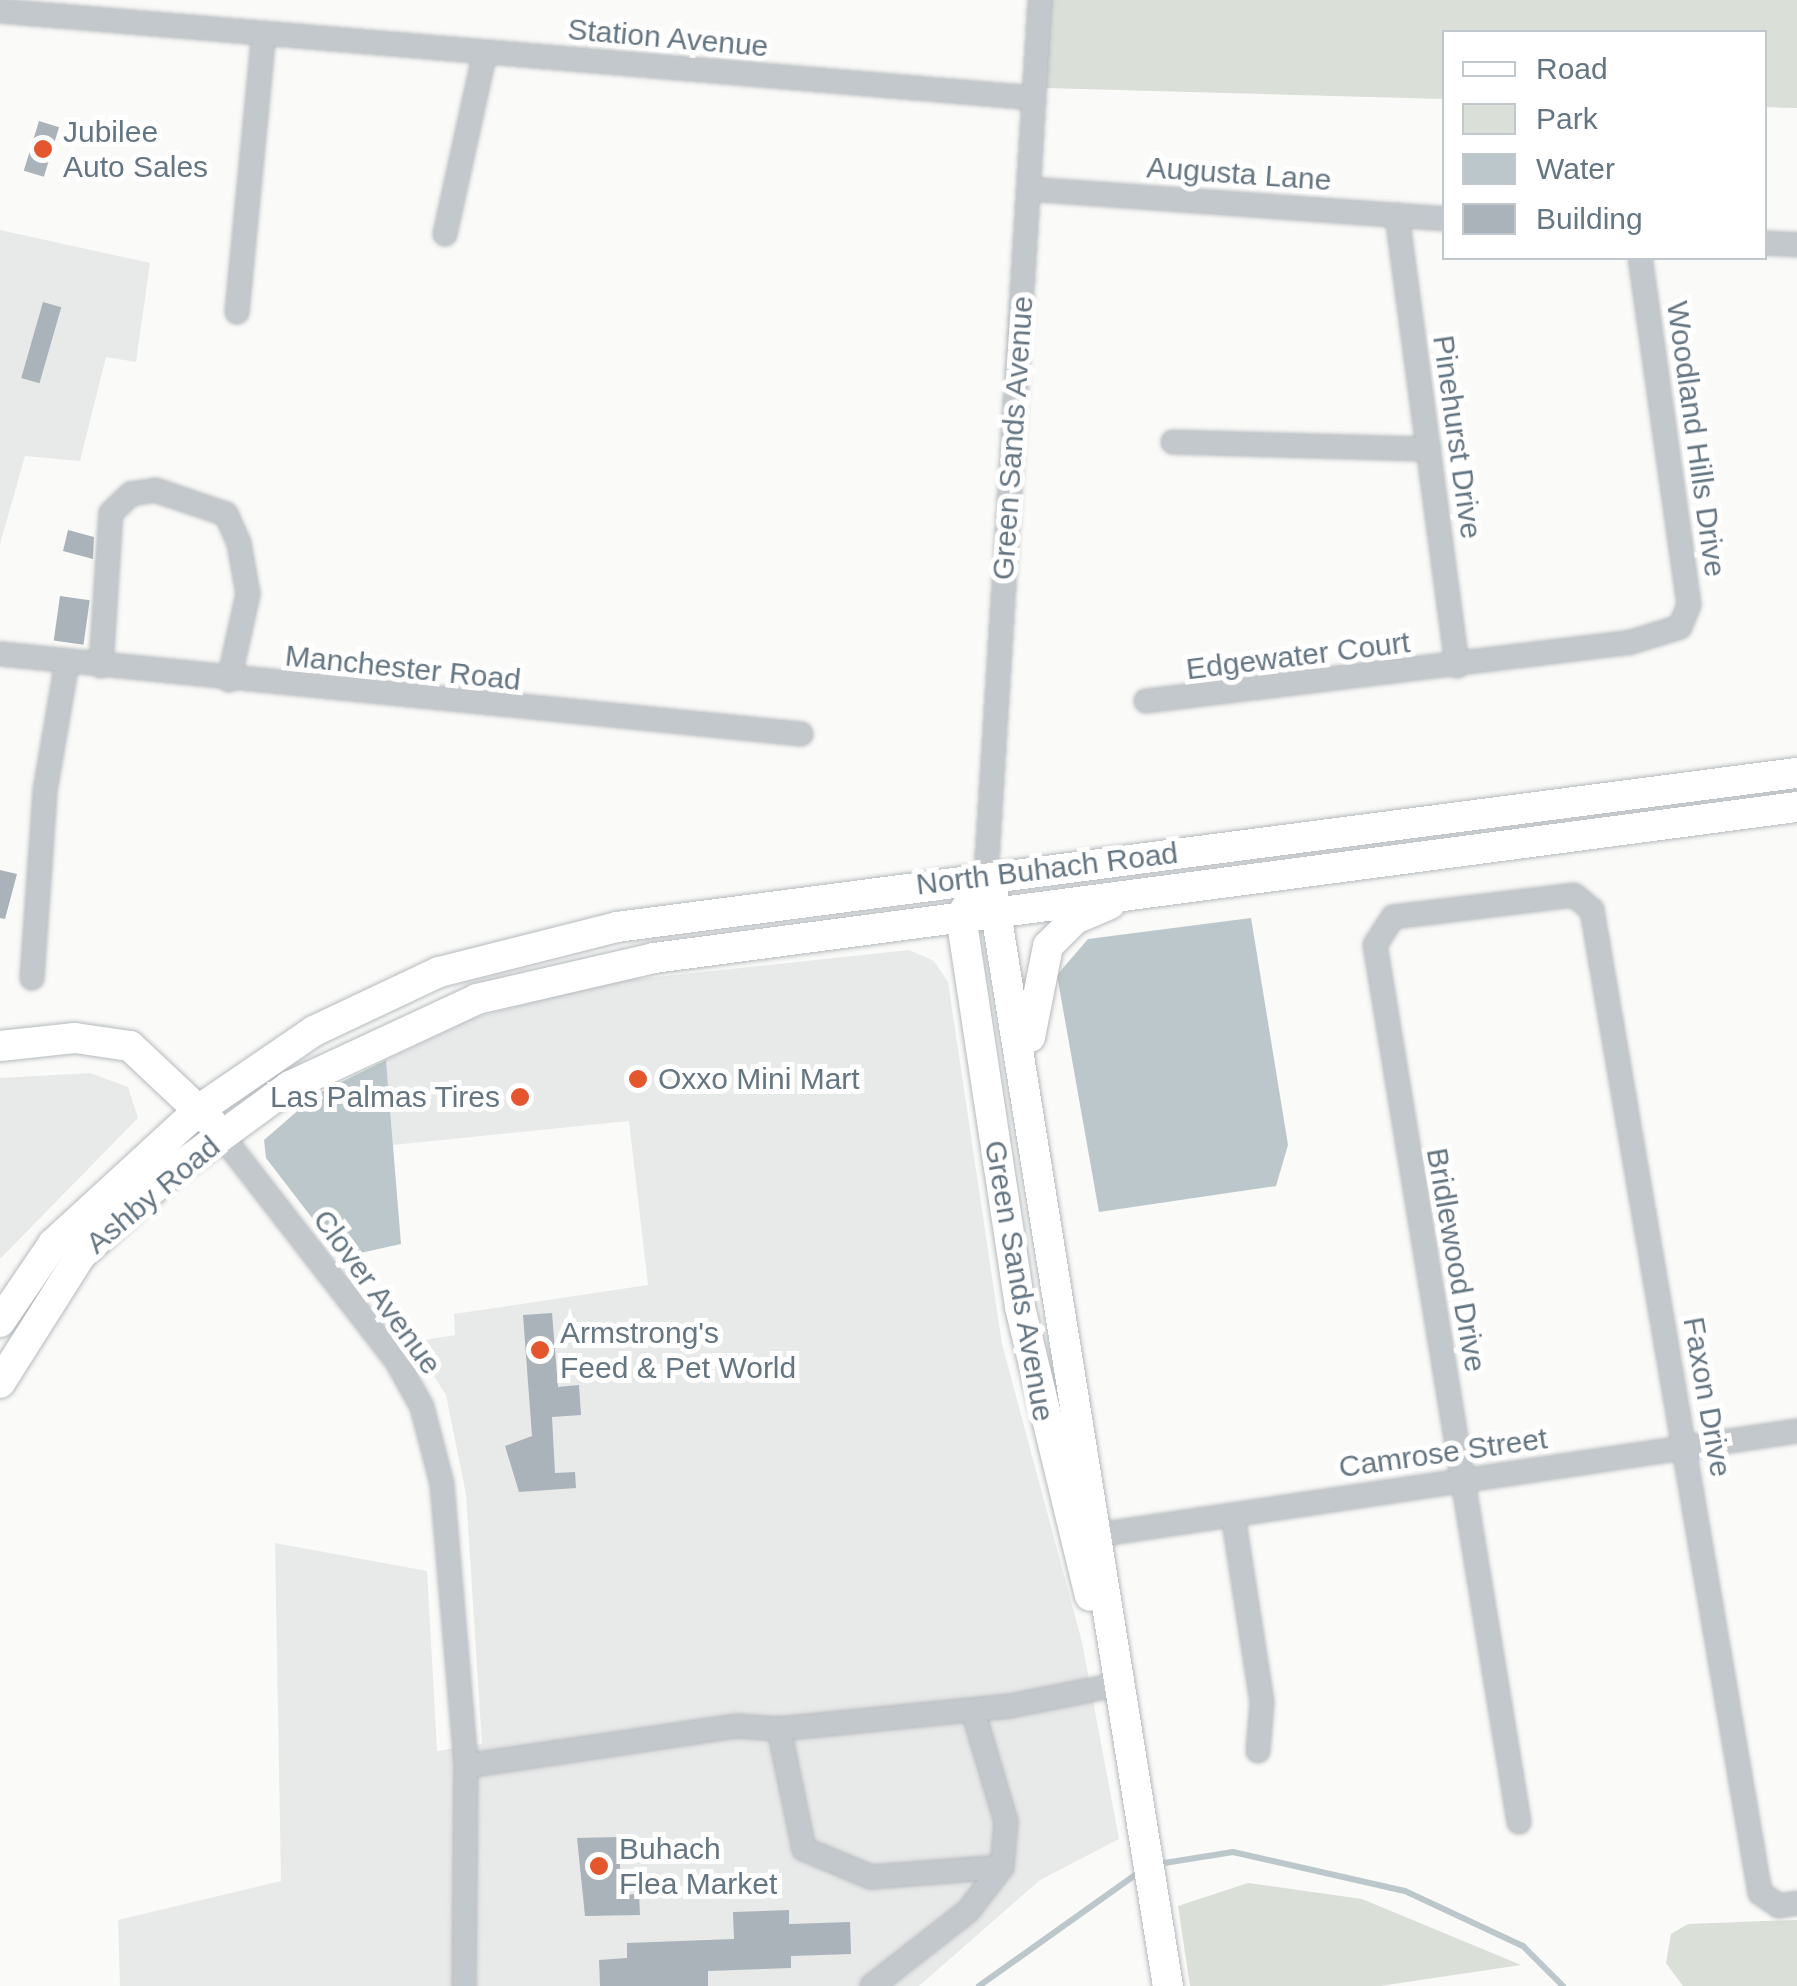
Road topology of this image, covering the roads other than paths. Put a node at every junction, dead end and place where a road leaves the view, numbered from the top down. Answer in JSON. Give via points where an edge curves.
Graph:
{"nodes":[{"id":1,"x":1040,"y":0,"type":"edge"},
{"id":2,"x":0,"y":11,"type":"edge"},
{"id":3,"x":264,"y":34,"type":"junction"},
{"id":4,"x":485,"y":52,"type":"junction"},
{"id":5,"x":1032,"y":98,"type":"junction"},
{"id":6,"x":1028,"y":189,"type":"junction"},
{"id":7,"x":1397,"y":215,"type":"junction"},
{"id":8,"x":1442,"y":219,"type":"edge"},
{"id":9,"x":446,"y":234,"type":"dead end"},
{"id":10,"x":1767,"y":243,"type":"edge"},
{"id":11,"x":1797,"y":245,"type":"edge"},
{"id":12,"x":1640,"y":260,"type":"edge"},
{"id":13,"x":237,"y":312,"type":"dead end"},
{"id":14,"x":1173,"y":442,"type":"dead end"},
{"id":15,"x":1429,"y":450,"type":"junction"},
{"id":16,"x":1680,"y":627,"type":"joint"},
{"id":17,"x":0,"y":654,"type":"edge"},
{"id":18,"x":66,"y":662,"type":"junction"},
{"id":19,"x":100,"y":666,"type":"junction"},
{"id":20,"x":1457,"y":666,"type":"junction"},
{"id":21,"x":228,"y":680,"type":"junction"},
{"id":22,"x":1146,"y":701,"type":"dead end"},
{"id":23,"x":801,"y":734,"type":"dead end"},
{"id":24,"x":1797,"y":773,"type":"edge"},
{"id":25,"x":1797,"y":807,"type":"edge"},
{"id":26,"x":986,"y":876,"type":"junction"},
{"id":27,"x":1153,"y":888,"type":"junction"},
{"id":28,"x":1592,"y":910,"type":"joint"},
{"id":29,"x":1000,"y":911,"type":"junction"},
{"id":30,"x":961,"y":916,"type":"junction"},
{"id":31,"x":670,"y":919,"type":"junction"},
{"id":32,"x":581,"y":970,"type":"junction"},
{"id":33,"x":32,"y":978,"type":"dead end"},
{"id":34,"x":314,"y":1031,"type":"joint"},
{"id":35,"x":0,"y":1046,"type":"edge"},
{"id":36,"x":351,"y":1054,"type":"joint"},
{"id":37,"x":1026,"y":1070,"type":"junction"},
{"id":38,"x":200,"y":1109,"type":"junction"},
{"id":39,"x":222,"y":1136,"type":"junction"},
{"id":40,"x":37,"y":1289,"type":"junction"},
{"id":41,"x":0,"y":1322,"type":"edge"},
{"id":42,"x":0,"y":1383,"type":"edge"},
{"id":43,"x":1797,"y":1431,"type":"edge"},
{"id":44,"x":1685,"y":1448,"type":"junction"},
{"id":45,"x":1464,"y":1480,"type":"junction"},
{"id":46,"x":1233,"y":1515,"type":"junction"},
{"id":47,"x":1098,"y":1535,"type":"junction"},
{"id":48,"x":1116,"y":1685,"type":"junction"},
{"id":49,"x":973,"y":1711,"type":"junction"},
{"id":50,"x":779,"y":1729,"type":"junction"},
{"id":51,"x":1258,"y":1751,"type":"dead end"},
{"id":52,"x":466,"y":1766,"type":"junction"},
{"id":53,"x":1519,"y":1822,"type":"dead end"},
{"id":54,"x":1002,"y":1867,"type":"junction"},
{"id":55,"x":1797,"y":1903,"type":"edge"},
{"id":56,"x":464,"y":1986,"type":"edge"},
{"id":57,"x":872,"y":1986,"type":"edge"},
{"id":58,"x":1168,"y":1986,"type":"edge"}],
"edges":[{"from":1,"to":5,"type":"street","name":"Green Sands Avenue"},
{"from":2,"to":3,"type":"street","name":"Station Avenue"},
{"from":3,"to":4,"type":"street","name":"Station Avenue"},
{"from":3,"to":13,"type":"street"},
{"from":4,"to":5,"type":"street","name":"Station Avenue"},
{"from":4,"to":9,"type":"street"},
{"from":5,"to":6,"type":"street","name":"Green Sands Avenue"},
{"from":6,"to":7,"type":"street","name":"Augusta Lane"},
{"from":6,"to":26,"type":"street","name":"Green Sands Avenue"},
{"from":7,"to":8,"type":"street","name":"Augusta Lane"},
{"from":7,"to":15,"type":"street","name":"Pinehurst Drive"},
{"from":10,"to":11,"type":"street"},
{"from":12,"to":16,"type":"street","name":"Woodland Hills Drive","via":[[1689,605]]},
{"from":14,"to":15,"type":"street"},
{"from":15,"to":20,"type":"street","name":"Pinehurst Drive"},
{"from":16,"to":20,"type":"street","name":"Edgewater Court","via":[[1628,644]]},
{"from":17,"to":18,"type":"street","name":"Manchester Road"},
{"from":18,"to":19,"type":"street","name":"Manchester Road"},
{"from":18,"to":33,"type":"street","via":[[45,791]]},
{"from":19,"to":21,"type":"street","name":"Manchester Road"},
{"from":19,"to":21,"type":"street","via":[[111,513],[130,494],[155,490],[226,514],[239,543],[248,594]]},
{"from":20,"to":22,"type":"street","name":"Edgewater Court"},
{"from":21,"to":23,"type":"street","name":"Manchester Road"},
{"from":24,"to":26,"type":"main road","name":"North Buhach Road"},
{"from":25,"to":27,"type":"main road","name":"North Buhach Road"},
{"from":26,"to":29,"type":"main road","name":"Green Sands Avenue"},
{"from":26,"to":30,"type":"main road","name":"Green Sands Avenue"},
{"from":26,"to":31,"type":"main road","name":"North Buhach Road"},
{"from":27,"to":29,"type":"main road","name":"North Buhach Road"},
{"from":27,"to":37,"type":"main road","via":[[1075,919],[1048,946]]},
{"from":28,"to":44,"type":"street","name":"Faxon Drive"},
{"from":28,"to":45,"type":"street","name":"Bridlewood Drive","via":[[1574,895],[1393,916],[1375,945]]},
{"from":29,"to":30,"type":"main road","name":"North Buhach Road"},
{"from":29,"to":37,"type":"main road","name":"Green Sands Avenue"},
{"from":30,"to":32,"type":"main road","name":"North Buhach Road"},
{"from":30,"to":48,"type":"main road","name":"Green Sands Avenue","via":[[1027,1342]]},
{"from":31,"to":32,"type":"main road","via":[[646,939],[588,954]]},
{"from":31,"to":34,"type":"main road","name":"North Buhach Road","via":[[439,972]]},
{"from":32,"to":36,"type":"main road","name":"North Buhach Road","via":[[477,999]]},
{"from":34,"to":38,"type":"main road","name":"Ashby Road"},
{"from":35,"to":38,"type":"main road","via":[[74,1038],[130,1046]]},
{"from":36,"to":39,"type":"main road","name":"Ashby Road"},
{"from":37,"to":47,"type":"main road","name":"Green Sands Avenue"},
{"from":38,"to":39,"type":"main road"},
{"from":38,"to":40,"type":"main road","name":"Ashby Road","via":[[100,1195]]},
{"from":39,"to":40,"type":"main road","name":"Ashby Road"},
{"from":39,"to":52,"type":"street","name":"Clover Avenue","via":[[396,1360],[422,1408],[442,1484]]},
{"from":40,"to":41,"type":"main road","name":"Ashby Road"},
{"from":40,"to":42,"type":"main road","name":"Ashby Road"},
{"from":43,"to":44,"type":"street","name":"Camrose Street"},
{"from":44,"to":45,"type":"street","name":"Camrose Street"},
{"from":44,"to":55,"type":"street","name":"Faxon Drive","via":[[1760,1893],[1779,1906]]},
{"from":45,"to":46,"type":"street","name":"Camrose Street"},
{"from":45,"to":53,"type":"street","name":"Bridlewood Drive"},
{"from":46,"to":47,"type":"street","name":"Camrose Street"},
{"from":46,"to":51,"type":"street","via":[[1262,1703]]},
{"from":47,"to":48,"type":"main road","name":"Green Sands Avenue"},
{"from":48,"to":49,"type":"street"},
{"from":48,"to":58,"type":"main road","name":"Green Sands Avenue"},
{"from":49,"to":50,"type":"street"},
{"from":49,"to":54,"type":"street","via":[[1006,1822]]},
{"from":50,"to":52,"type":"street","via":[[737,1726]]},
{"from":50,"to":54,"type":"street","via":[[804,1849],[871,1876]]},
{"from":52,"to":56,"type":"street","name":"Clover Avenue"},
{"from":54,"to":57,"type":"street","via":[[968,1911]]}]}
